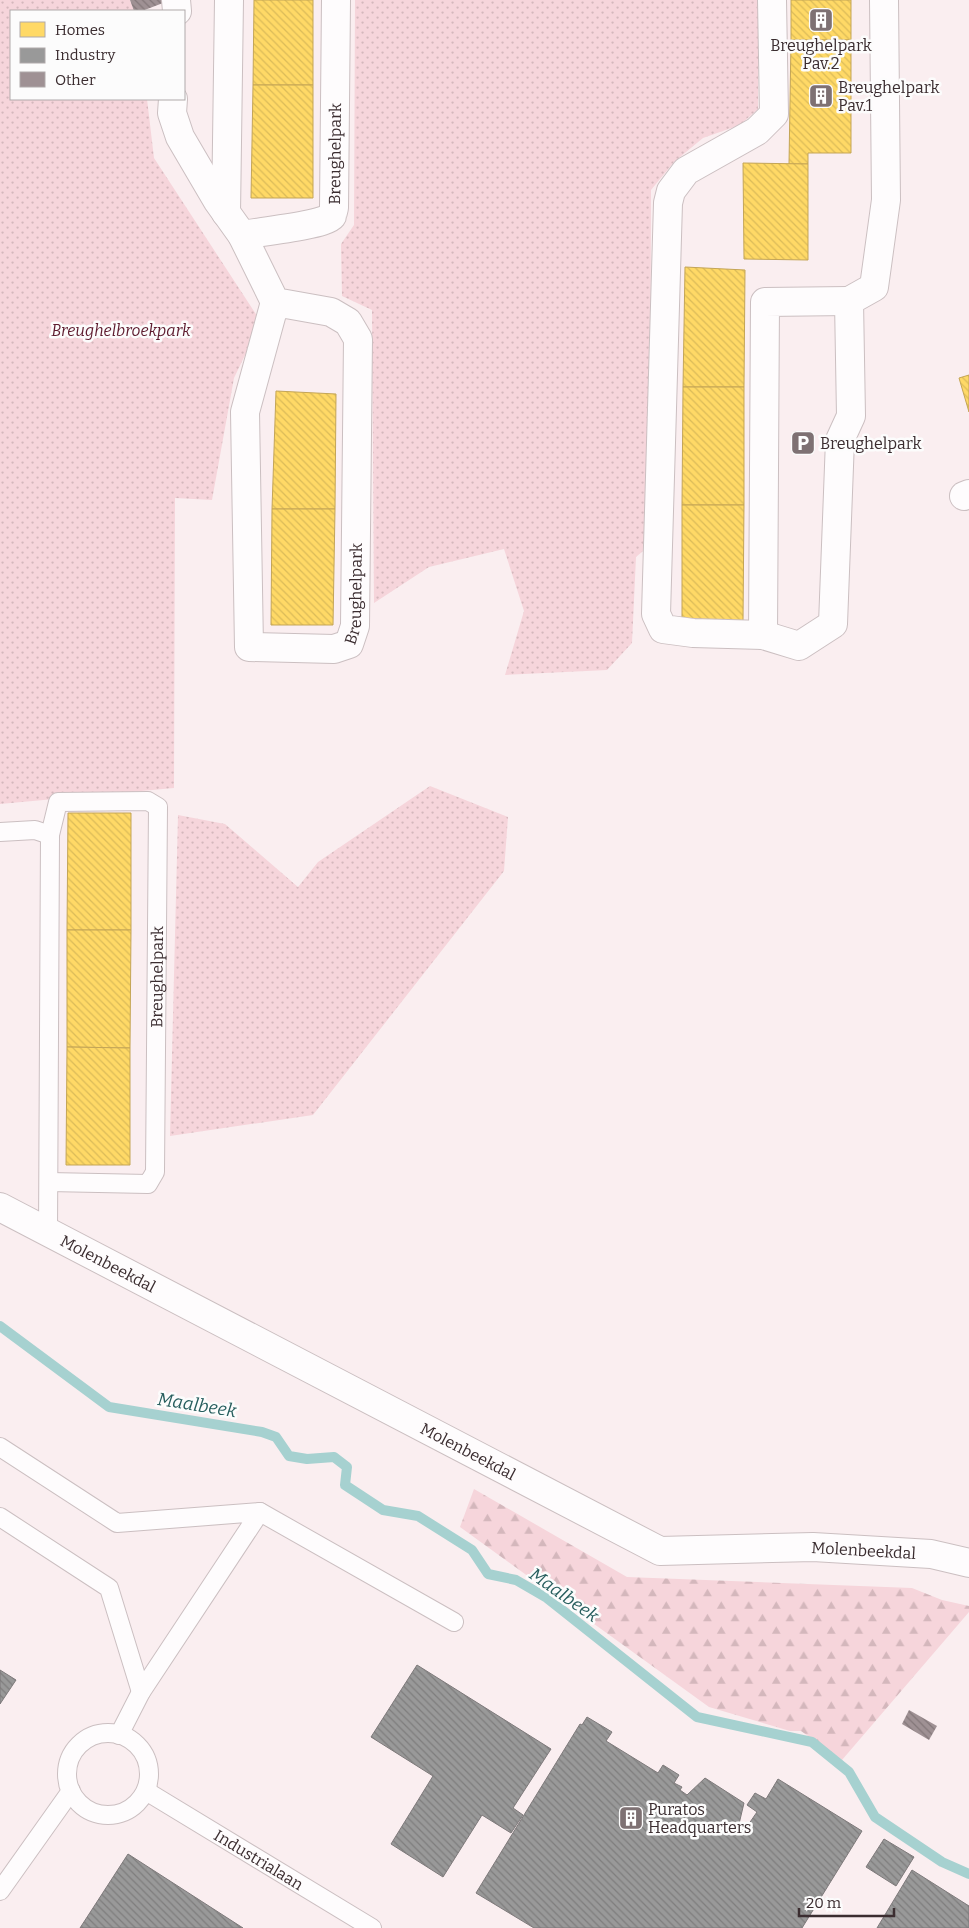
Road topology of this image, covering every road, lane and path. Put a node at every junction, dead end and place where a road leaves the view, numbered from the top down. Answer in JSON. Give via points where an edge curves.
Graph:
{"nodes":[{"id":1,"x":229,"y":0,"type":"edge"},
{"id":2,"x":336,"y":0,"type":"edge"},
{"id":3,"x":772,"y":0,"type":"edge"},
{"id":4,"x":884,"y":0,"type":"edge"},
{"id":5,"x":173,"y":100,"type":"edge"},
{"id":6,"x":226,"y":214,"type":"junction"},
{"id":7,"x":242,"y":235,"type":"junction"},
{"id":8,"x":849,"y":301,"type":"junction"},
{"id":9,"x":275,"y":302,"type":"junction"},
{"id":10,"x":763,"y":635,"type":"junction"},
{"id":11,"x":0,"y":832,"type":"edge"},
{"id":12,"x":50,"y":835,"type":"junction"},
{"id":13,"x":48,"y":1182,"type":"junction"},
{"id":14,"x":0,"y":1207,"type":"edge"},
{"id":15,"x":48,"y":1233,"type":"junction"},
{"id":16,"x":0,"y":1447,"type":"edge"},
{"id":17,"x":260,"y":1512,"type":"junction"},
{"id":18,"x":0,"y":1517,"type":"edge"},
{"id":19,"x":969,"y":1563,"type":"edge"},
{"id":20,"x":454,"y":1622,"type":"dead end"},
{"id":21,"x":140,"y":1692,"type":"junction"},
{"id":22,"x":120,"y":1735,"type":"junction"},
{"id":23,"x":71,"y":1791,"type":"junction"},
{"id":24,"x":146,"y":1791,"type":"junction"},
{"id":25,"x":0,"y":1891,"type":"edge"},
{"id":26,"x":372,"y":1928,"type":"edge"}],
"edges":[{"from":1,"to":6,"type":"street"},
{"from":2,"to":7,"type":"street","name":"Breughelpark","via":[[332,216],[296,227]]},
{"from":3,"to":10,"type":"street","via":[[774,114],[757,131],[686,171],[671,191],[668,203],[656,614],[664,629]]},
{"from":4,"to":8,"type":"street","via":[[886,200],[874,287]]},
{"from":5,"to":6,"type":"street","via":[[172,113],[180,137]]},
{"from":6,"to":7,"type":"street"},
{"from":7,"to":9,"type":"street"},
{"from":8,"to":10,"type":"street","via":[[851,416],[840,440],[833,624],[799,646]]},
{"from":8,"to":10,"type":"street","via":[[765,302]]},
{"from":9,"to":9,"type":"street","name":"Breughelpark","via":[[245,412],[249,647],[334,649],[350,644],[356,626],[358,339],[348,322],[331,312]]},
{"from":11,"to":12,"type":"lane","via":[[36,830]]},
{"from":12,"to":13,"type":"lane","name":"Breughelpark"},
{"from":12,"to":13,"type":"lane","name":"Breughelpark","via":[[58,802],[148,801],[158,807],[155,1172],[148,1184]]},
{"from":13,"to":15,"type":"lane","name":"Breughelpark"},
{"from":14,"to":15,"type":"street","name":"Molenbeekdal"},
{"from":15,"to":19,"type":"street","name":"Molenbeekdal","via":[[660,1551],[813,1547],[931,1554]]},
{"from":16,"to":17,"type":"lane","via":[[117,1523]]},
{"from":17,"to":20,"type":"lane"},
{"from":17,"to":21,"type":"lane"},
{"from":18,"to":21,"type":"lane","via":[[109,1588]]},
{"from":21,"to":22,"type":"lane"},
{"from":22,"to":23,"type":"lane","via":[[96,1735],[79,1745],[70,1759],[67,1774]]},
{"from":22,"to":24,"type":"lane","via":[[136,1744],[146,1757],[150,1774]]},
{"from":23,"to":24,"type":"lane","via":[[87,1810],[107,1816],[123,1813],[137,1804]]},
{"from":23,"to":25,"type":"lane"},
{"from":24,"to":26,"type":"lane","name":"Industrialaan"}]}
